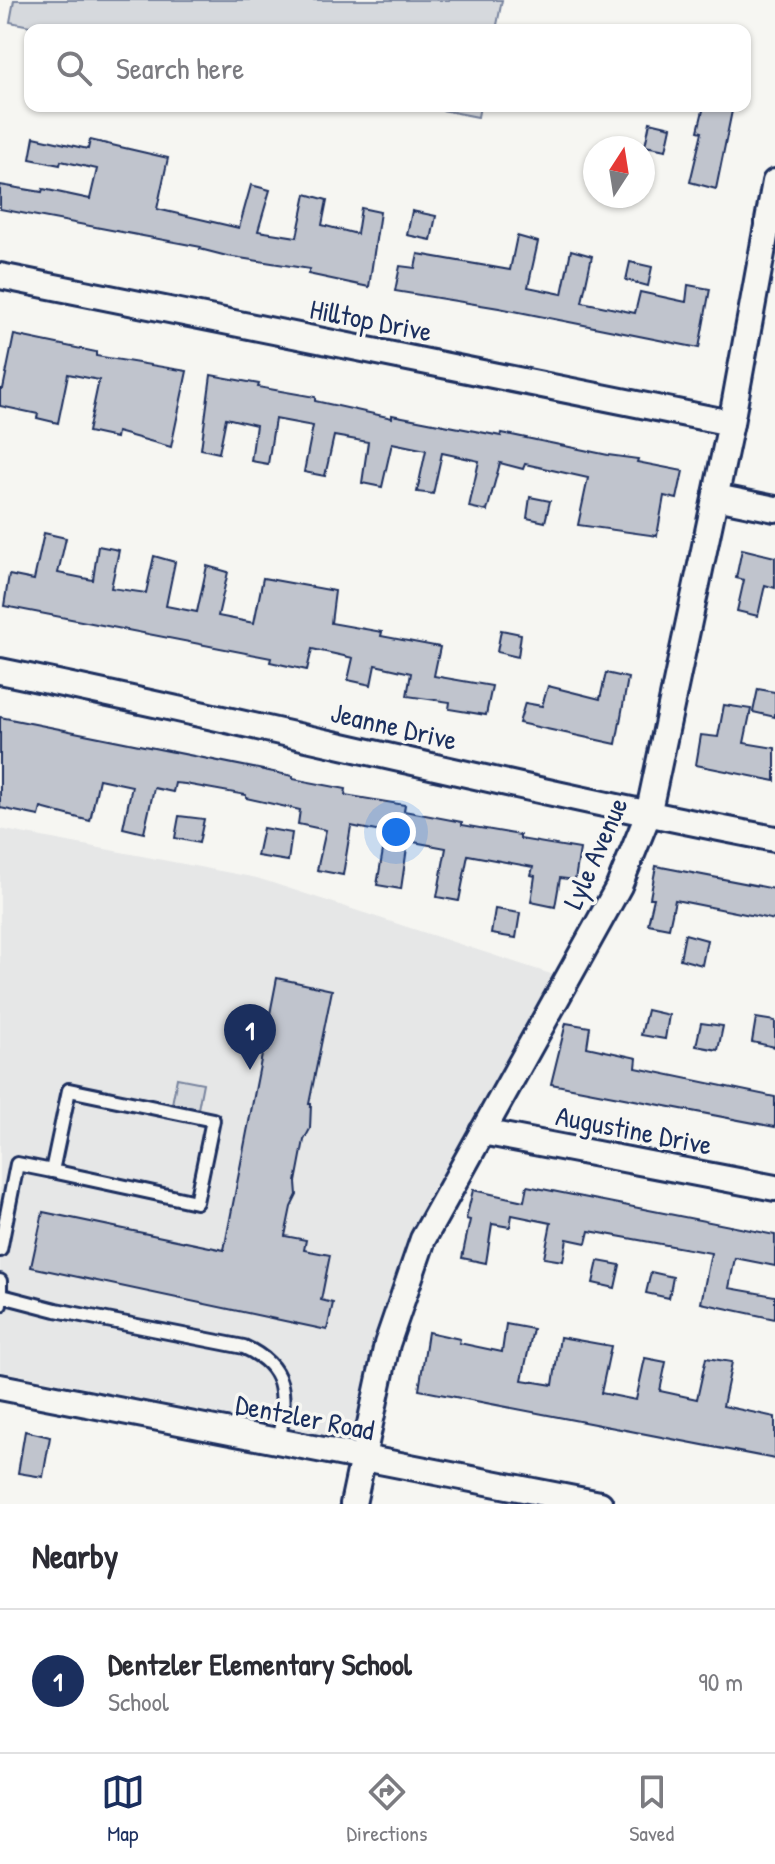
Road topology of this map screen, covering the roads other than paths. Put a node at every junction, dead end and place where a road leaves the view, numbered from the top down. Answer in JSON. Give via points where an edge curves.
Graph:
{"nodes":[{"id":1,"x":774,"y":194,"type":"edge"},
{"id":2,"x":0,"y":276,"type":"edge"},
{"id":3,"x":731,"y":423,"type":"junction"},
{"id":4,"x":716,"y":497,"type":"junction"},
{"id":5,"x":775,"y":509,"type":"edge"},
{"id":6,"x":0,"y":671,"type":"edge"},
{"id":7,"x":648,"y":815,"type":"junction"},
{"id":8,"x":775,"y":839,"type":"edge"},
{"id":9,"x":482,"y":1132,"type":"junction"},
{"id":10,"x":52,"y":1171,"type":"junction"},
{"id":11,"x":775,"y":1188,"type":"edge"},
{"id":12,"x":0,"y":1250,"type":"edge"},
{"id":13,"x":0,"y":1281,"type":"edge"},
{"id":14,"x":1,"y":1300,"type":"edge"},
{"id":15,"x":0,"y":1387,"type":"edge"},
{"id":16,"x":279,"y":1443,"type":"junction"},
{"id":17,"x":362,"y":1459,"type":"junction"},
{"id":18,"x":353,"y":1504,"type":"edge"},
{"id":19,"x":600,"y":1504,"type":"edge"}],
"edges":[{"from":1,"to":3,"type":"street","name":"Lyle Avenue"},
{"from":2,"to":3,"type":"street","name":"Hilltop Drive"},
{"from":3,"to":4,"type":"street","name":"Lyle Avenue"},
{"from":4,"to":5,"type":"street"},
{"from":4,"to":7,"type":"street","name":"Lyle Avenue"},
{"from":6,"to":7,"type":"street","name":"Jeanne Drive"},
{"from":7,"to":8,"type":"street","name":"Jeanne Drive"},
{"from":7,"to":9,"type":"street","name":"Lyle Avenue","via":[[619,886]]},
{"from":9,"to":11,"type":"street","name":"Augustine Drive"},
{"from":9,"to":17,"type":"street","name":"Lyle Avenue","via":[[423,1239],[387,1344]]},
{"from":10,"to":10,"type":"lane","via":[[69,1090],[213,1120],[196,1202]]},
{"from":10,"to":12,"type":"lane","via":[[17,1164]]},
{"from":13,"to":14,"type":"lane"},
{"from":14,"to":16,"type":"lane","via":[[244,1347],[264,1356],[278,1372],[282,1392]]},
{"from":15,"to":16,"type":"street","name":"Dentzler Road"},
{"from":16,"to":17,"type":"street","name":"Dentzler Road"},
{"from":17,"to":18,"type":"street","name":"Lyle Avenue"},
{"from":17,"to":19,"type":"street","name":"Dentzler Road"}]}
